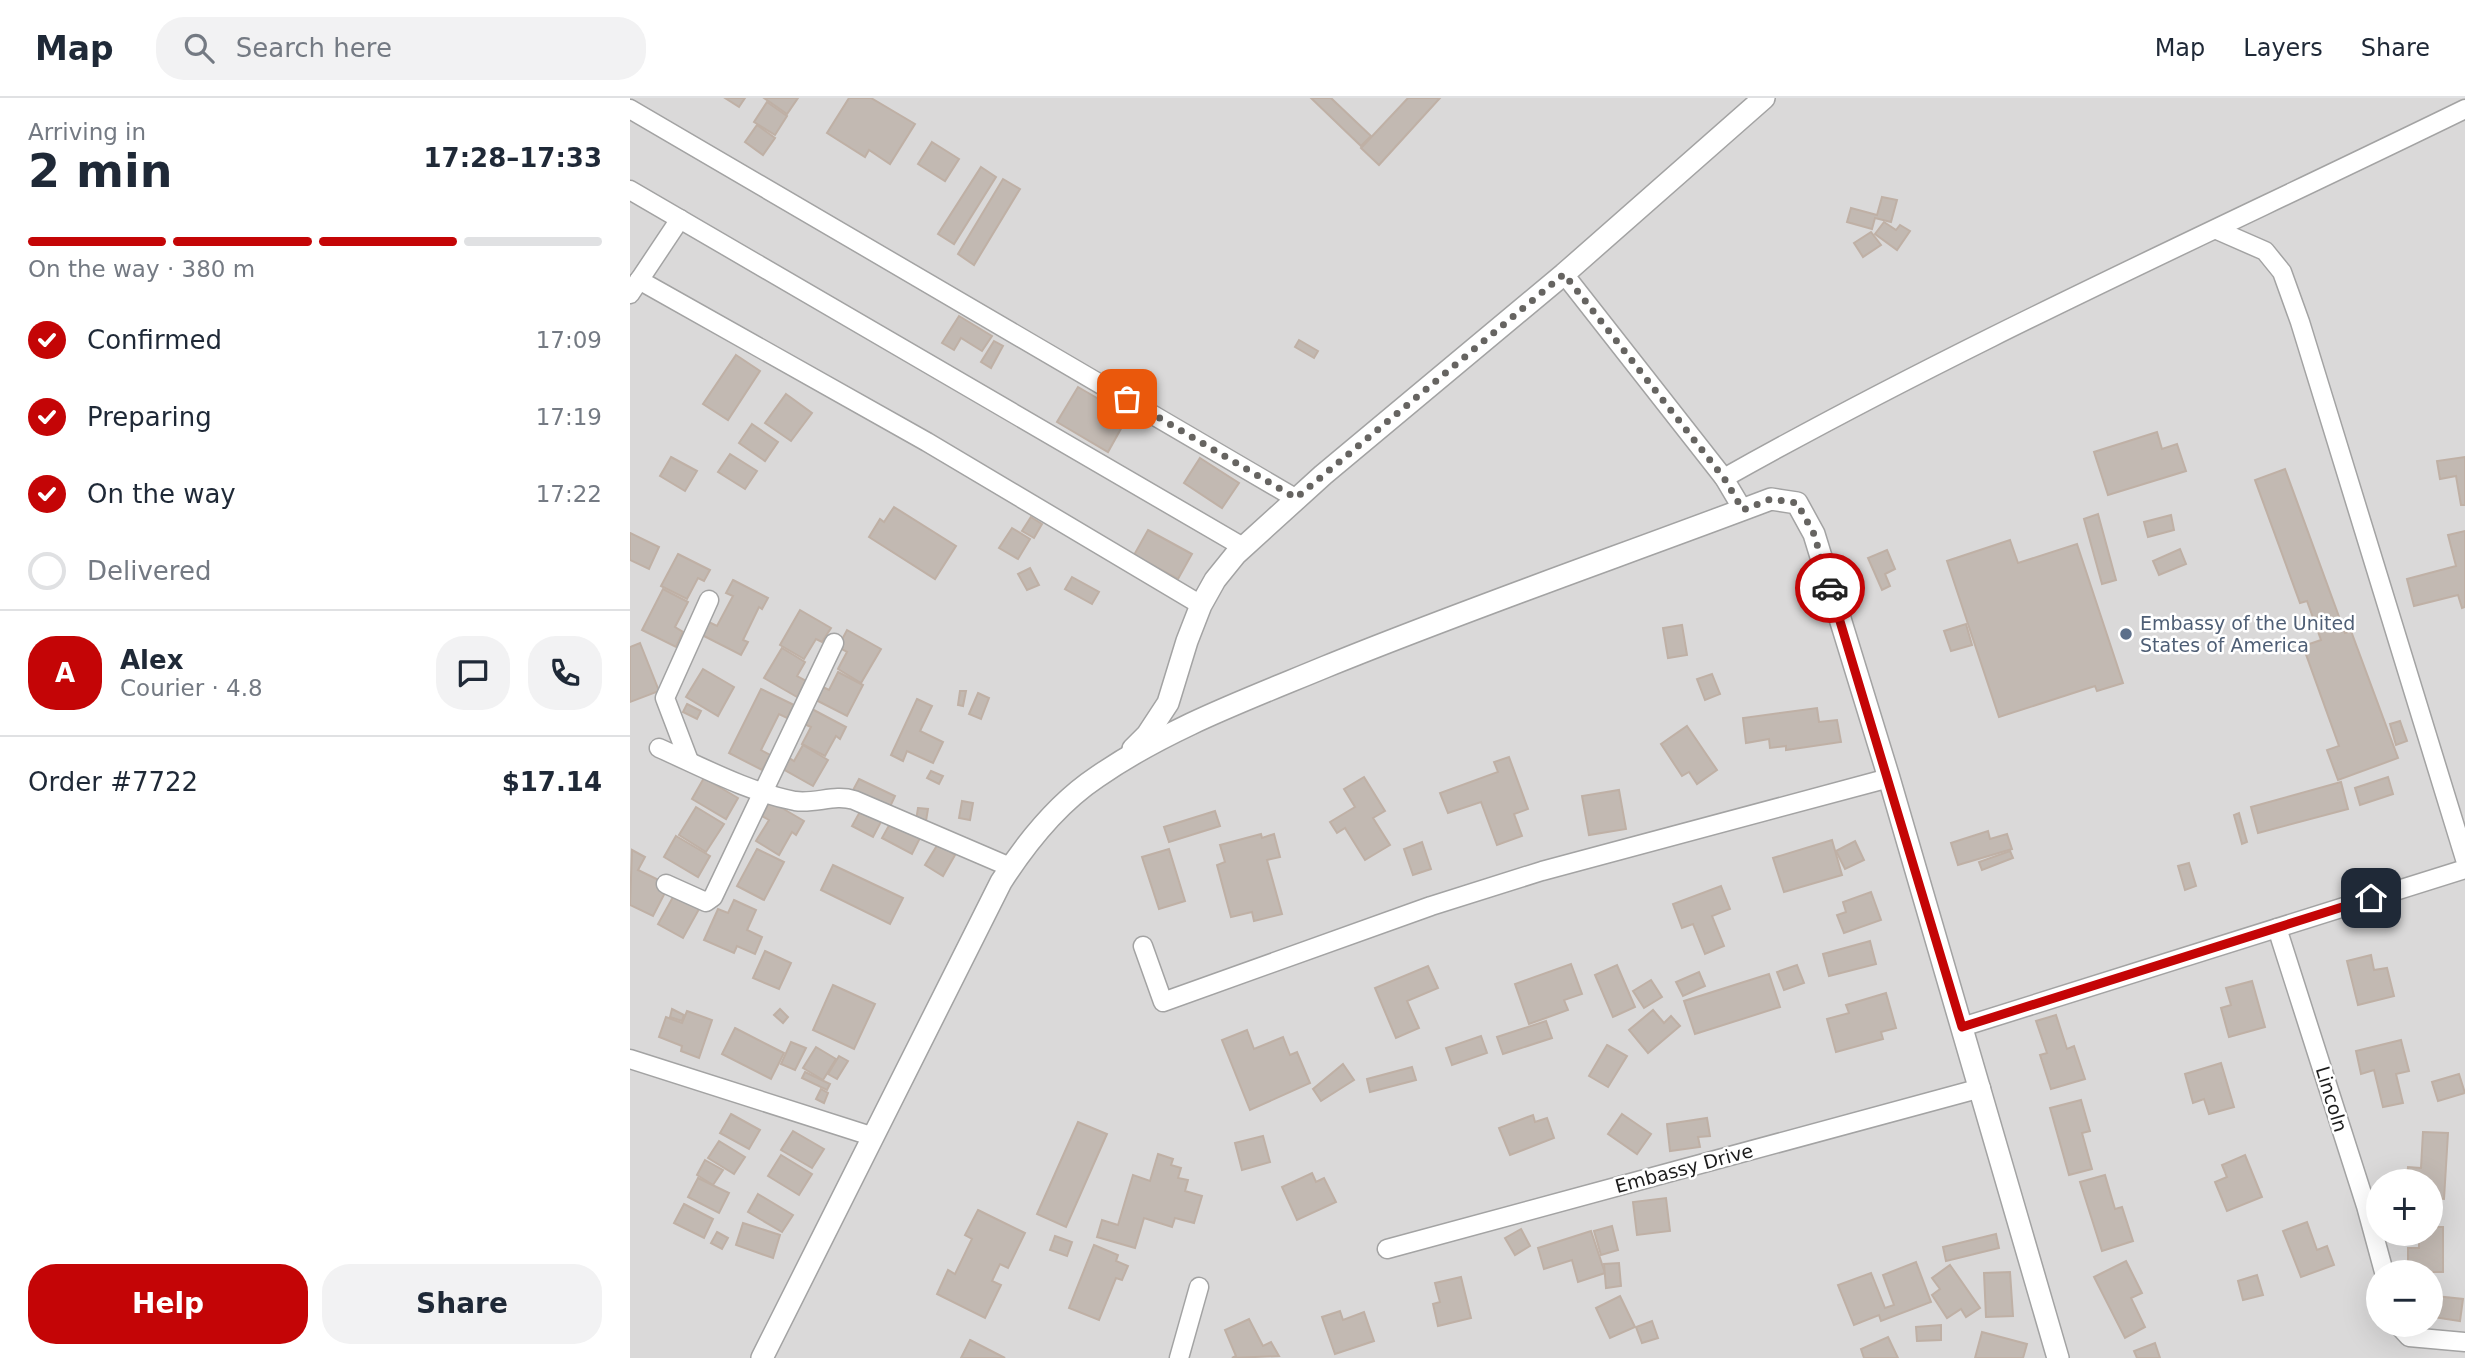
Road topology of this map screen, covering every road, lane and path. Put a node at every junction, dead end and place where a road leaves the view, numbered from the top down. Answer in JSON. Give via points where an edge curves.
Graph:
{"nodes":[{"id":1,"x":1764,"y":98,"type":"edge"},
{"id":2,"x":630,"y":109,"type":"edge"},
{"id":3,"x":2465,"y":109,"type":"edge"},
{"id":4,"x":630,"y":190,"type":"edge"},
{"id":5,"x":680,"y":219,"type":"junction"},
{"id":6,"x":2217,"y":230,"type":"junction"},
{"id":7,"x":1564,"y":274,"type":"junction"},
{"id":8,"x":635,"y":287,"type":"edge"},
{"id":9,"x":1724,"y":478,"type":"junction"},
{"id":10,"x":1296,"y":498,"type":"junction"},
{"id":11,"x":1743,"y":510,"type":"junction"},
{"id":12,"x":1243,"y":547,"type":"junction"},
{"id":13,"x":709,"y":600,"type":"dead end"},
{"id":14,"x":1202,"y":605,"type":"junction"},
{"id":15,"x":834,"y":643,"type":"dead end"},
{"id":16,"x":1172,"y":692,"type":"junction"},
{"id":17,"x":1203,"y":720,"type":"junction"},
{"id":18,"x":659,"y":748,"type":"dead end"},
{"id":19,"x":689,"y":761,"type":"junction"},
{"id":20,"x":1119,"y":763,"type":"junction"},
{"id":21,"x":1889,"y":778,"type":"junction"},
{"id":22,"x":763,"y":792,"type":"junction"},
{"id":23,"x":2465,"y":859,"type":"edge"},
{"id":24,"x":1010,"y":867,"type":"junction"},
{"id":25,"x":2465,"y":869,"type":"edge"},
{"id":26,"x":666,"y":884,"type":"dead end"},
{"id":27,"x":2277,"y":928,"type":"junction"},
{"id":28,"x":1143,"y":946,"type":"dead end"},
{"id":29,"x":1962,"y":1027,"type":"junction"},
{"id":30,"x":630,"y":1059,"type":"edge"},
{"id":31,"x":1981,"y":1087,"type":"junction"},
{"id":32,"x":871,"y":1136,"type":"junction"},
{"id":33,"x":1387,"y":1249,"type":"dead end"},
{"id":34,"x":2381,"y":1260,"type":"edge"},
{"id":35,"x":1199,"y":1287,"type":"dead end"},
{"id":36,"x":2409,"y":1337,"type":"edge"},
{"id":37,"x":2465,"y":1342,"type":"edge"},
{"id":38,"x":762,"y":1358,"type":"edge"},
{"id":39,"x":1179,"y":1358,"type":"edge"},
{"id":40,"x":2058,"y":1358,"type":"edge"}],
"edges":[{"from":1,"to":7,"type":"street"},
{"from":2,"to":10,"type":"street"},
{"from":3,"to":6,"type":"street"},
{"from":4,"to":5,"type":"street"},
{"from":5,"to":8,"type":"street"},
{"from":5,"to":12,"type":"street"},
{"from":6,"to":9,"type":"street","via":[[1813,428]]},
{"from":6,"to":23,"type":"street","via":[[2265,251],[2282,272]]},
{"from":7,"to":9,"type":"street"},
{"from":7,"to":10,"type":"street"},
{"from":8,"to":14,"type":"street","via":[[927,442]]},
{"from":9,"to":11,"type":"street"},
{"from":10,"to":12,"type":"street"},
{"from":11,"to":17,"type":"street","via":[[1432,625]]},
{"from":11,"to":21,"type":"street","via":[[1771,499],[1797,503],[1805,513]]},
{"from":12,"to":14,"type":"street","via":[[1215,580]]},
{"from":13,"to":19,"type":"street","via":[[665,698]]},
{"from":14,"to":16,"type":"street"},
{"from":15,"to":22,"type":"street"},
{"from":16,"to":17,"type":"street","via":[[1184,708]]},
{"from":16,"to":20,"type":"street","via":[[1147,735]]},
{"from":17,"to":20,"type":"street"},
{"from":18,"to":19,"type":"street"},
{"from":19,"to":22,"type":"street"},
{"from":20,"to":24,"type":"street","via":[[1065,804]]},
{"from":21,"to":28,"type":"street","via":[[1542,871],[1163,1002]]},
{"from":21,"to":29,"type":"street"},
{"from":22,"to":24,"type":"street","via":[[808,802],[854,800]]},
{"from":22,"to":26,"type":"street","via":[[710,900]]},
{"from":24,"to":32,"type":"street"},
{"from":25,"to":27,"type":"street"},
{"from":27,"to":29,"type":"street"},
{"from":27,"to":34,"type":"street","name":"Lincoln"},
{"from":29,"to":31,"type":"street"},
{"from":30,"to":32,"type":"street"},
{"from":31,"to":33,"type":"street","name":"Embassy Drive"},
{"from":31,"to":40,"type":"street"},
{"from":32,"to":38,"type":"street"},
{"from":35,"to":39,"type":"street"},
{"from":36,"to":37,"type":"street"}]}
